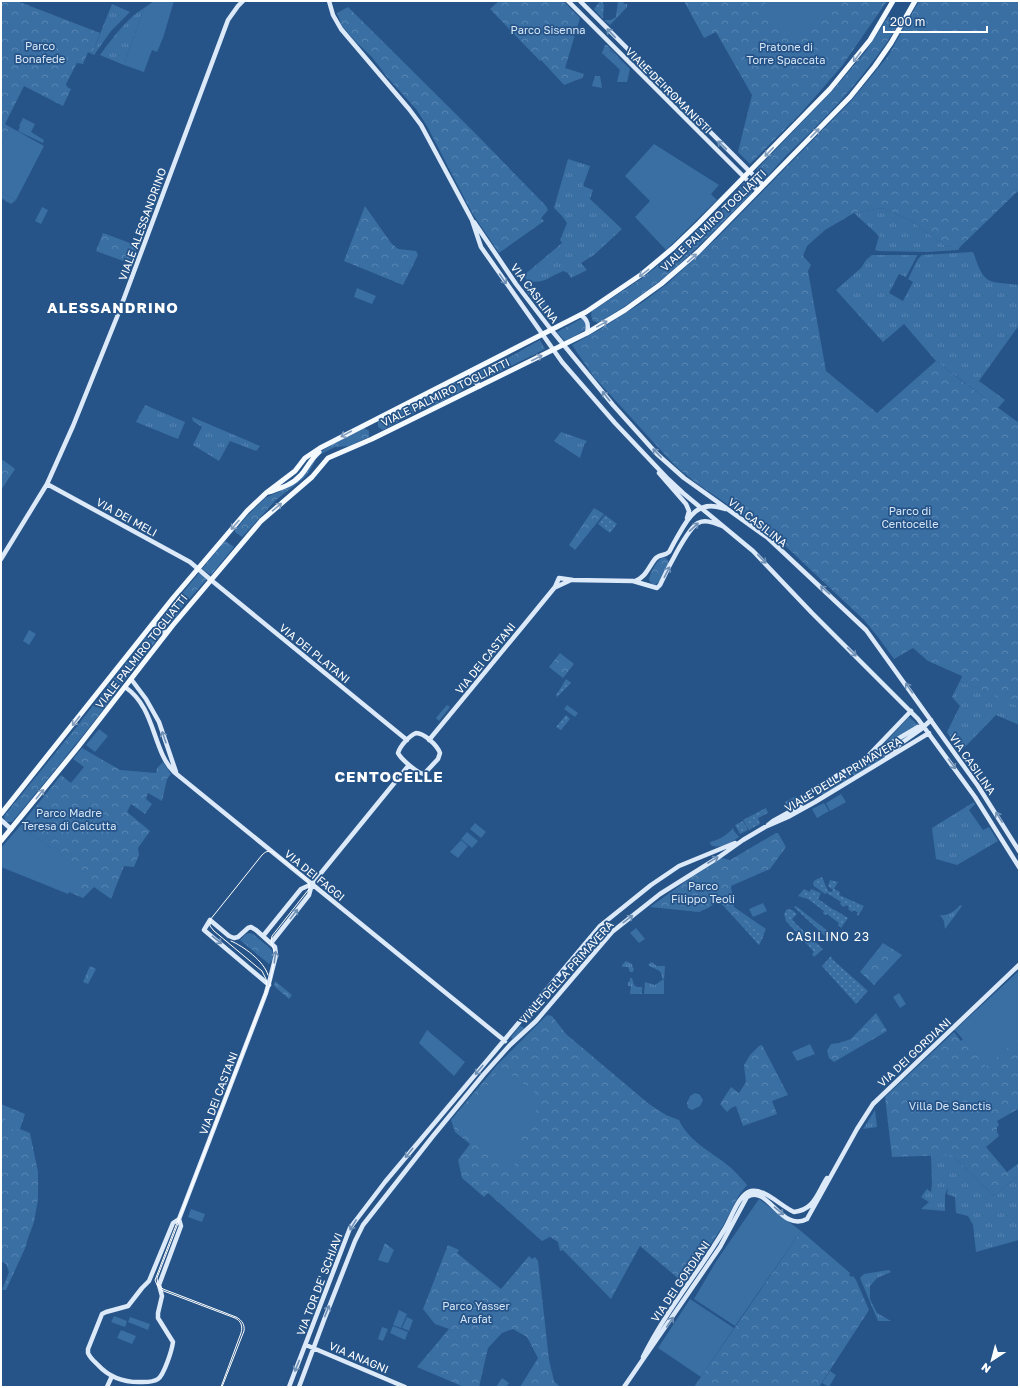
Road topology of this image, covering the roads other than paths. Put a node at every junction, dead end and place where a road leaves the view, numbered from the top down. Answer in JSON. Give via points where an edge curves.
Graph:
{"nodes":[{"id":1,"x":243,"y":1,"type":"edge"},
{"id":2,"x":329,"y":1,"type":"edge"},
{"id":3,"x":568,"y":1,"type":"edge"},
{"id":4,"x":580,"y":1,"type":"edge"},
{"id":5,"x":893,"y":1,"type":"edge"},
{"id":6,"x":915,"y":1,"type":"edge"},
{"id":7,"x":750,"y":172,"type":"junction"},
{"id":8,"x":745,"y":177,"type":"junction"},
{"id":9,"x":763,"y":185,"type":"junction"},
{"id":10,"x":758,"y":190,"type":"junction"},
{"id":11,"x":472,"y":220,"type":"junction"},
{"id":12,"x":580,"y":315,"type":"junction"},
{"id":13,"x":552,"y":330,"type":"junction"},
{"id":14,"x":587,"y":332,"type":"junction"},
{"id":15,"x":543,"y":334,"type":"junction"},
{"id":16,"x":563,"y":344,"type":"junction"},
{"id":17,"x":553,"y":350,"type":"junction"},
{"id":18,"x":471,"y":371,"type":"junction"},
{"id":19,"x":480,"y":386,"type":"junction"},
{"id":20,"x":327,"y":444,"type":"junction"},
{"id":21,"x":320,"y":448,"type":"junction"},
{"id":22,"x":651,"y":462,"type":"junction"},
{"id":23,"x":47,"y":484,"type":"junction"},
{"id":24,"x":266,"y":493,"type":"junction"},
{"id":25,"x":701,"y":508,"type":"junction"},
{"id":26,"x":733,"y":512,"type":"junction"},
{"id":27,"x":686,"y":521,"type":"junction"},
{"id":28,"x":733,"y":533,"type":"junction"},
{"id":29,"x":1,"y":559,"type":"edge"},
{"id":30,"x":198,"y":568,"type":"junction"},
{"id":31,"x":211,"y":580,"type":"junction"},
{"id":32,"x":573,"y":580,"type":"junction"},
{"id":33,"x":633,"y":581,"type":"junction"},
{"id":34,"x":555,"y":587,"type":"junction"},
{"id":35,"x":152,"y":625,"type":"junction"},
{"id":36,"x":165,"y":635,"type":"junction"},
{"id":37,"x":131,"y":679,"type":"junction"},
{"id":38,"x":125,"y":687,"type":"junction"},
{"id":39,"x":911,"y":711,"type":"junction"},
{"id":40,"x":931,"y":720,"type":"junction"},
{"id":41,"x":924,"y":726,"type":"junction"},
{"id":42,"x":929,"y":733,"type":"junction"},
{"id":43,"x":407,"y":740,"type":"junction"},
{"id":44,"x":429,"y":740,"type":"junction"},
{"id":45,"x":866,"y":758,"type":"junction"},
{"id":46,"x":882,"y":762,"type":"junction"},
{"id":47,"x":409,"y":765,"type":"junction"},
{"id":48,"x":176,"y":774,"type":"junction"},
{"id":49,"x":1,"y":814,"type":"edge"},
{"id":50,"x":1,"y":820,"type":"edge"},
{"id":51,"x":765,"y":827,"type":"junction"},
{"id":52,"x":11,"y":829,"type":"junction"},
{"id":53,"x":1,"y":840,"type":"edge"},
{"id":54,"x":742,"y":840,"type":"junction"},
{"id":55,"x":1019,"y":851,"type":"edge"},
{"id":56,"x":1019,"y":867,"type":"edge"},
{"id":57,"x":312,"y":884,"type":"junction"},
{"id":58,"x":263,"y":936,"type":"junction"},
{"id":59,"x":271,"y":942,"type":"junction"},
{"id":60,"x":1019,"y":965,"type":"edge"},
{"id":61,"x":269,"y":985,"type":"junction"},
{"id":62,"x":504,"y":1040,"type":"junction"},
{"id":63,"x":510,"y":1045,"type":"junction"},
{"id":64,"x":837,"y":1164,"type":"junction"},
{"id":65,"x":392,"y":1174,"type":"joint"},
{"id":66,"x":382,"y":1200,"type":"joint"},
{"id":67,"x":802,"y":1211,"type":"junction"},
{"id":68,"x":794,"y":1212,"type":"junction"},
{"id":69,"x":178,"y":1219,"type":"junction"},
{"id":70,"x":807,"y":1219,"type":"junction"},
{"id":71,"x":794,"y":1222,"type":"junction"},
{"id":72,"x":306,"y":1344,"type":"junction"},
{"id":73,"x":314,"y":1348,"type":"junction"},
{"id":74,"x":639,"y":1366,"type":"junction"},
{"id":75,"x":112,"y":1376,"type":"junction"},
{"id":76,"x":125,"y":1381,"type":"junction"},
{"id":77,"x":121,"y":1386,"type":"edge"},
{"id":78,"x":107,"y":1387,"type":"edge"},
{"id":79,"x":289,"y":1387,"type":"edge"},
{"id":80,"x":299,"y":1387,"type":"edge"},
{"id":81,"x":404,"y":1387,"type":"edge"},
{"id":82,"x":624,"y":1387,"type":"edge"}],
"edges":[{"from":1,"to":23,"type":"street","name":"VIALE ALESSANDRINO","via":[[228,20],[98,366]]},
{"from":2,"to":11,"type":"street","name":"VIA CASILINA","via":[[341,29],[410,109],[422,127]]},
{"from":3,"to":8,"type":"street","name":"VIALE DEI ROMANISTI"},
{"from":7,"to":4,"type":"street","name":"VIALE DEI ROMANISTI","one_way":true},
{"from":5,"to":7,"type":"main road","name":"VIALE PALMIRO TOGLIATTI","one_way":true,"via":[[870,40],[838,80]]},
{"from":9,"to":6,"type":"main road","name":"VIALE PALMIRO TOGLIATTI","one_way":true,"via":[[860,84],[891,43]]},
{"from":7,"to":8,"type":"main road","name":"VIALE PALMIRO TOGLIATTI"},
{"from":7,"to":9,"type":"street","name":"VIALE DEI ROMANISTI"},
{"from":8,"to":10,"type":"street","name":"VIALE DEI ROMANISTI"},
{"from":8,"to":12,"type":"main road","name":"VIALE PALMIRO TOGLIATTI","one_way":true,"via":[[656,263]]},
{"from":9,"to":10,"type":"main road","name":"VIALE PALMIRO TOGLIATTI"},
{"from":14,"to":10,"type":"main road","name":"VIALE PALMIRO TOGLIATTI","one_way":true,"via":[[626,310],[670,277]]},
{"from":11,"to":13,"type":"street","name":"VIA CASILINA","via":[[516,284]]},
{"from":11,"to":15,"type":"street","name":"VIA CASILINA","one_way":true,"via":[[481,247]]},
{"from":12,"to":13,"type":"main road","name":"VIALE PALMIRO TOGLIATTI"},
{"from":12,"to":14,"type":"street","via":[[588,322]]},
{"from":13,"to":15,"type":"main road","name":"VIALE PALMIRO TOGLIATTI"},
{"from":13,"to":16,"type":"street","name":"VIA CASILINA"},
{"from":14,"to":16,"type":"main road","name":"VIALE PALMIRO TOGLIATTI"},
{"from":15,"to":17,"type":"street","name":"VIA CASILINA"},
{"from":15,"to":18,"type":"main road","name":"VIALE PALMIRO TOGLIATTI"},
{"from":16,"to":17,"type":"main road","name":"VIALE PALMIRO TOGLIATTI"},
{"from":26,"to":16,"type":"street","name":"VIA CASILINA","one_way":true,"via":[[676,472],[631,426]]},
{"from":19,"to":17,"type":"main road","name":"VIALE PALMIRO TOGLIATTI","one_way":true},
{"from":17,"to":22,"type":"street","name":"VIA CASILINA"},
{"from":18,"to":19,"type":"street","via":[[472,379]]},
{"from":18,"to":20,"type":"main road","name":"VIALE PALMIRO TOGLIATTI","one_way":true},
{"from":31,"to":19,"type":"main road","name":"VIALE PALMIRO TOGLIATTI","one_way":true,"via":[[261,521],[306,482],[325,456],[367,442]]},
{"from":20,"to":21,"type":"main road","name":"VIALE PALMIRO TOGLIATTI"},
{"from":20,"to":24,"type":"main road","name":"VIALE PALMIRO TOGLIATTI","via":[[310,460],[293,482]]},
{"from":21,"to":24,"type":"main road","name":"VIALE PALMIRO TOGLIATTI","via":[[302,460],[295,471]]},
{"from":21,"to":24,"type":"main road","name":"VIALE PALMIRO TOGLIATTI","via":[[306,460],[297,474]]},
{"from":22,"to":25,"type":"street","name":"VIA CASILINA"},
{"from":22,"to":27,"type":"street","name":"VIA CASILINA","via":[[687,505],[689,512]]},
{"from":23,"to":29,"type":"street","name":"VIALE ALESSANDRINO"},
{"from":23,"to":30,"type":"street","name":"VIA DEI MELI"},
{"from":24,"to":30,"type":"main road","name":"VIALE PALMIRO TOGLIATTI","one_way":true,"via":[[247,510]]},
{"from":25,"to":26,"type":"street","via":[[715,507]]},
{"from":25,"to":27,"type":"street"},
{"from":25,"to":28,"type":"street","name":"VIA CASILINA"},
{"from":40,"to":26,"type":"street","name":"VIA CASILINA","one_way":true,"via":[[861,624],[768,538]]},
{"from":27,"to":33,"type":"street","via":[[669,551],[657,557],[644,576]]},
{"from":33,"to":28,"type":"street","one_way":true,"via":[[659,587],[691,529],[699,522],[710,522]]},
{"from":28,"to":39,"type":"street","name":"VIA CASILINA","one_way":true},
{"from":30,"to":31,"type":"street","name":"VIA DEI MELI"},
{"from":30,"to":35,"type":"main road","name":"VIALE PALMIRO TOGLIATTI"},
{"from":31,"to":36,"type":"main road","name":"VIALE PALMIRO TOGLIATTI"},
{"from":31,"to":43,"type":"street","name":"VIA DEI PLATANI"},
{"from":32,"to":33,"type":"street"},
{"from":32,"to":34,"type":"street","name":"VIA DEI CASTANI"},
{"from":32,"to":34,"type":"street","name":"VIA DEI CASTANI","via":[[560,578]]},
{"from":34,"to":44,"type":"street","name":"VIA DEI CASTANI"},
{"from":35,"to":36,"type":"street","via":[[163,627]]},
{"from":35,"to":49,"type":"main road","name":"VIALE PALMIRO TOGLIATTI","one_way":true},
{"from":36,"to":37,"type":"main road","name":"VIALE PALMIRO TOGLIATTI"},
{"from":37,"to":38,"type":"main road","name":"VIALE PALMIRO TOGLIATTI"},
{"from":48,"to":37,"type":"street","one_way":true,"via":[[159,722]]},
{"from":38,"to":48,"type":"street","name":"VIA DEI FAGGI","via":[[144,710],[166,761]]},
{"from":52,"to":38,"type":"main road","name":"VIALE PALMIRO TOGLIATTI","one_way":true},
{"from":39,"to":41,"type":"street","name":"VIA CASILINA"},
{"from":39,"to":45,"type":"street","name":"VIALE DELLA PRIMAVERA"},
{"from":40,"to":41,"type":"street"},
{"from":55,"to":40,"type":"street","name":"VIA CASILINA","one_way":true,"via":[[984,795]]},
{"from":41,"to":42,"type":"street","name":"VIA CASILINA"},
{"from":41,"to":45,"type":"street","via":[[916,728]]},
{"from":41,"to":46,"type":"street"},
{"from":42,"to":46,"type":"street","name":"VIALE DELLA PRIMAVERA"},
{"from":42,"to":56,"type":"street","name":"VIA CASILINA","one_way":true,"via":[[979,802]]},
{"from":43,"to":44,"type":"street","via":[[412,734],[418,733]]},
{"from":43,"to":47,"type":"street","via":[[398,753]]},
{"from":44,"to":47,"type":"street","via":[[439,750],[438,759],[424,774]]},
{"from":45,"to":51,"type":"street","name":"VIALE DELLA PRIMAVERA","via":[[810,792],[800,806]]},
{"from":46,"to":51,"type":"street","name":"VIALE DELLA PRIMAVERA","via":[[794,814]]},
{"from":47,"to":57,"type":"street"},
{"from":48,"to":57,"type":"street","name":"VIA DEI FAGGI"},
{"from":50,"to":52,"type":"street"},
{"from":51,"to":54,"type":"street","name":"VIALE DELLA PRIMAVERA"},
{"from":52,"to":53,"type":"main road","name":"VIALE PALMIRO TOGLIATTI"},
{"from":54,"to":62,"type":"street","name":"VIALE DELLA PRIMAVERA","via":[[682,864],[614,913],[598,928]]},
{"from":63,"to":54,"type":"street","name":"VIALE DELLA PRIMAVERA","one_way":true,"via":[[536,1021],[612,932],[660,894]]},
{"from":57,"to":58,"type":"street","via":[[301,889]]},
{"from":59,"to":57,"type":"street","one_way":true,"via":[[310,894]]},
{"from":57,"to":62,"type":"street","name":"VIA DEI FAGGI"},
{"from":58,"to":59,"type":"street"},
{"from":58,"to":61,"type":"street","one_way":true,"via":[[250,927],[232,938],[210,920],[204,930]]},
{"from":61,"to":59,"type":"street","name":"VIA DEI CASTANI","one_way":true,"via":[[276,952]]},
{"from":60,"to":64,"type":"street","name":"VIA DEI GORDIANI","via":[[876,1101],[861,1121]]},
{"from":61,"to":69,"type":"street","name":"VIA DEI CASTANI"},
{"from":62,"to":63,"type":"street","name":"VIA DEI FAGGI"},
{"from":62,"to":65,"type":"street","name":"VIALE DELLA PRIMAVERA","one_way":true},
{"from":63,"to":66,"type":"street","name":"VIALE DELLA PRIMAVERA"},
{"from":64,"to":67,"type":"street","name":"VIA DEI GORDIANI","via":[[809,1208]]},
{"from":64,"to":70,"type":"street","name":"VIA DEI GORDIANI"},
{"from":65,"to":72,"type":"street","name":"VIA TOR DE' SCHIAVI","one_way":true,"via":[[350,1228]]},
{"from":73,"to":66,"type":"street","name":"VIA TOR DE' SCHIAVI","one_way":true,"via":[[357,1235]]},
{"from":67,"to":68,"type":"street"},
{"from":67,"to":70,"type":"street"},
{"from":68,"to":71,"type":"street","via":[[791,1217]]},
{"from":68,"to":74,"type":"street","name":"VIA DEI GORDIANI","via":[[758,1191],[749,1191],[742,1195],[724,1231],[654,1336]]},
{"from":69,"to":75,"type":"street","via":[[173,1223],[149,1281],[128,1306],[105,1312],[100,1316],[87,1350],[103,1371]]},
{"from":69,"to":76,"type":"street","via":[[181,1226],[159,1284],[162,1298],[157,1316],[172,1338],[173,1344],[160,1378],[151,1382]]},
{"from":70,"to":71,"type":"street"},
{"from":74,"to":71,"type":"street","name":"VIA DEI GORDIANI","one_way":true,"via":[[720,1247],[746,1197],[754,1194],[759,1196]]},
{"from":72,"to":73,"type":"street","name":"VIA ANAGNI"},
{"from":72,"to":79,"type":"street","name":"VIA TOR DE' SCHIAVI","one_way":true},
{"from":73,"to":80,"type":"street","name":"VIA TOR DE' SCHIAVI"},
{"from":73,"to":81,"type":"street","name":"VIA ANAGNI"},
{"from":74,"to":82,"type":"street","name":"VIA DEI GORDIANI"},
{"from":75,"to":76,"type":"street"},
{"from":75,"to":78,"type":"street"},
{"from":76,"to":77,"type":"street"}]}
